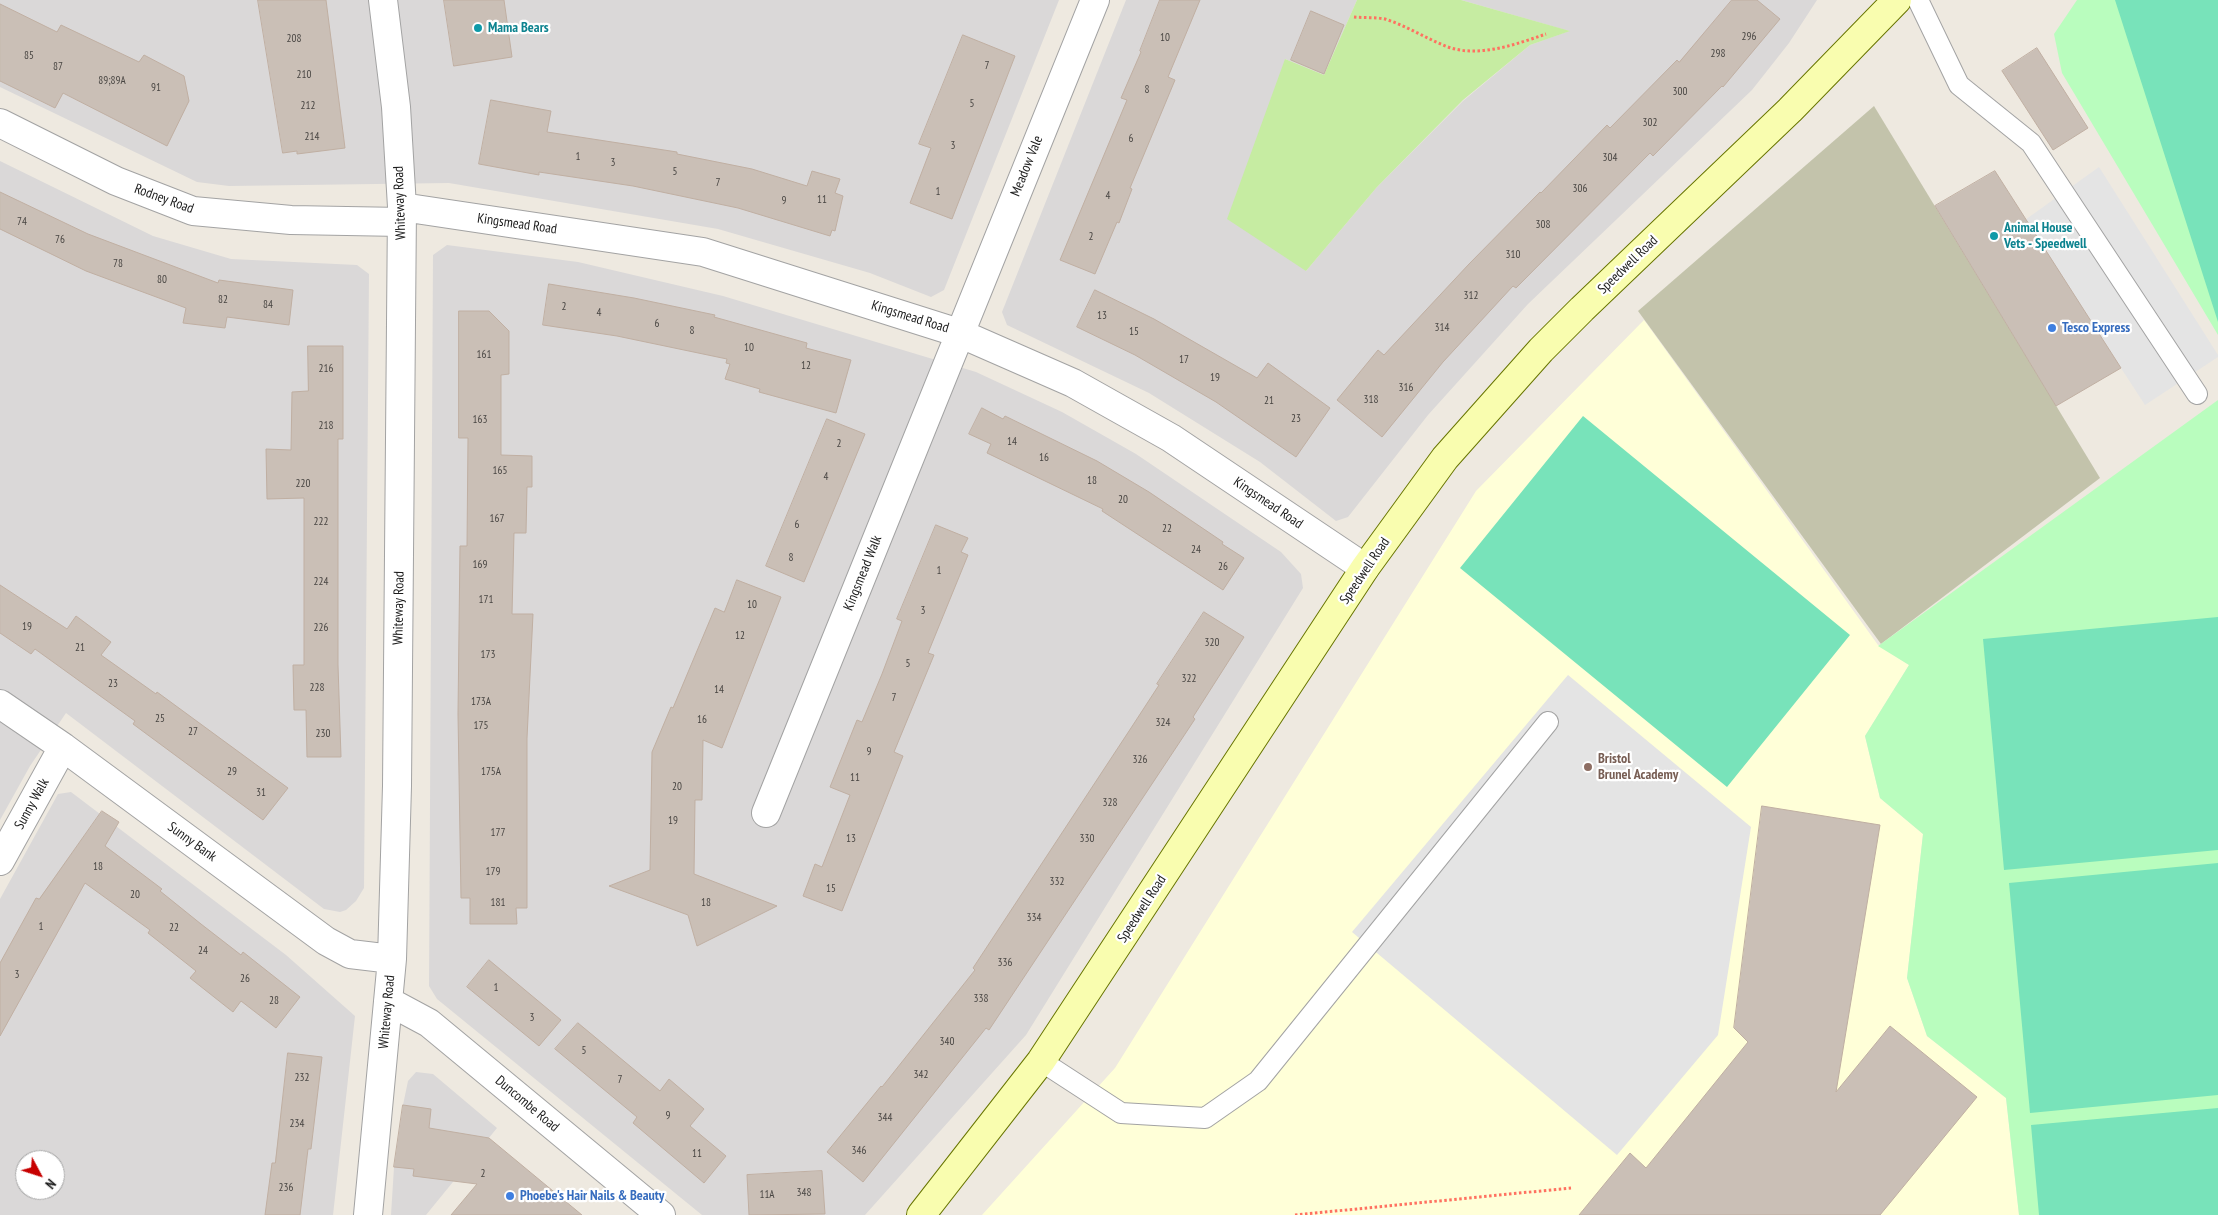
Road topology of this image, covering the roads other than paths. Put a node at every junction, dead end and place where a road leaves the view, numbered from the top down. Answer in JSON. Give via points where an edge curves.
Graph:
{"nodes":[{"id":1,"x":383,"y":0,"type":"edge"},
{"id":2,"x":1095,"y":0,"type":"edge"},
{"id":3,"x":1897,"y":0,"type":"edge"},
{"id":4,"x":1918,"y":0,"type":"edge"},
{"id":5,"x":0,"y":123,"type":"edge"},
{"id":6,"x":402,"y":214,"type":"junction"},
{"id":7,"x":960,"y":332,"type":"junction"},
{"id":8,"x":2197,"y":394,"type":"dead end"},
{"id":9,"x":1365,"y":568,"type":"junction"},
{"id":10,"x":0,"y":704,"type":"edge"},
{"id":11,"x":1548,"y":722,"type":"dead end"},
{"id":12,"x":63,"y":747,"type":"junction"},
{"id":13,"x":766,"y":813,"type":"dead end"},
{"id":14,"x":0,"y":861,"type":"edge"},
{"id":15,"x":392,"y":959,"type":"junction"},
{"id":16,"x":388,"y":1001,"type":"junction"},
{"id":17,"x":1041,"y":1061,"type":"junction"},
{"id":18,"x":368,"y":1215,"type":"edge"},
{"id":19,"x":660,"y":1215,"type":"edge"},
{"id":20,"x":921,"y":1215,"type":"edge"}],
"edges":[{"from":1,"to":6,"type":"street","name":"Whiteway Road","via":[[396,107]]},
{"from":2,"to":7,"type":"street","name":"Meadow Vale"},
{"from":3,"to":9,"type":"street","name":"Speedwell Road","via":[[1790,110],[1541,350],[1445,458]]},
{"from":4,"to":8,"type":"lane","via":[[1959,85],[2031,143]]},
{"from":5,"to":6,"type":"street","name":"Rodney Road","via":[[116,181],[193,211],[291,220]]},
{"from":6,"to":7,"type":"street","name":"Kingsmead Road","via":[[703,252]]},
{"from":6,"to":15,"type":"street","name":"Whiteway Road","via":[[397,806]]},
{"from":7,"to":9,"type":"street","name":"Kingsmead Road","via":[[1073,383],[1171,438]]},
{"from":7,"to":13,"type":"street","name":"Kingsmead Walk"},
{"from":9,"to":17,"type":"street","name":"Speedwell Road"},
{"from":10,"to":12,"type":"street","name":"Sunny Bank"},
{"from":11,"to":17,"type":"lane","via":[[1258,1081],[1205,1118],[1121,1113]]},
{"from":12,"to":14,"type":"street","name":"Sunny Walk"},
{"from":12,"to":15,"type":"street","name":"Sunny Bank","via":[[326,941],[350,954]]},
{"from":15,"to":16,"type":"street","name":"Whiteway Road"},
{"from":16,"to":18,"type":"street","name":"Whiteway Road"},
{"from":16,"to":19,"type":"street","name":"Duncombe Road","via":[[428,1023]]},
{"from":17,"to":20,"type":"street","name":"Speedwell Road"}]}
